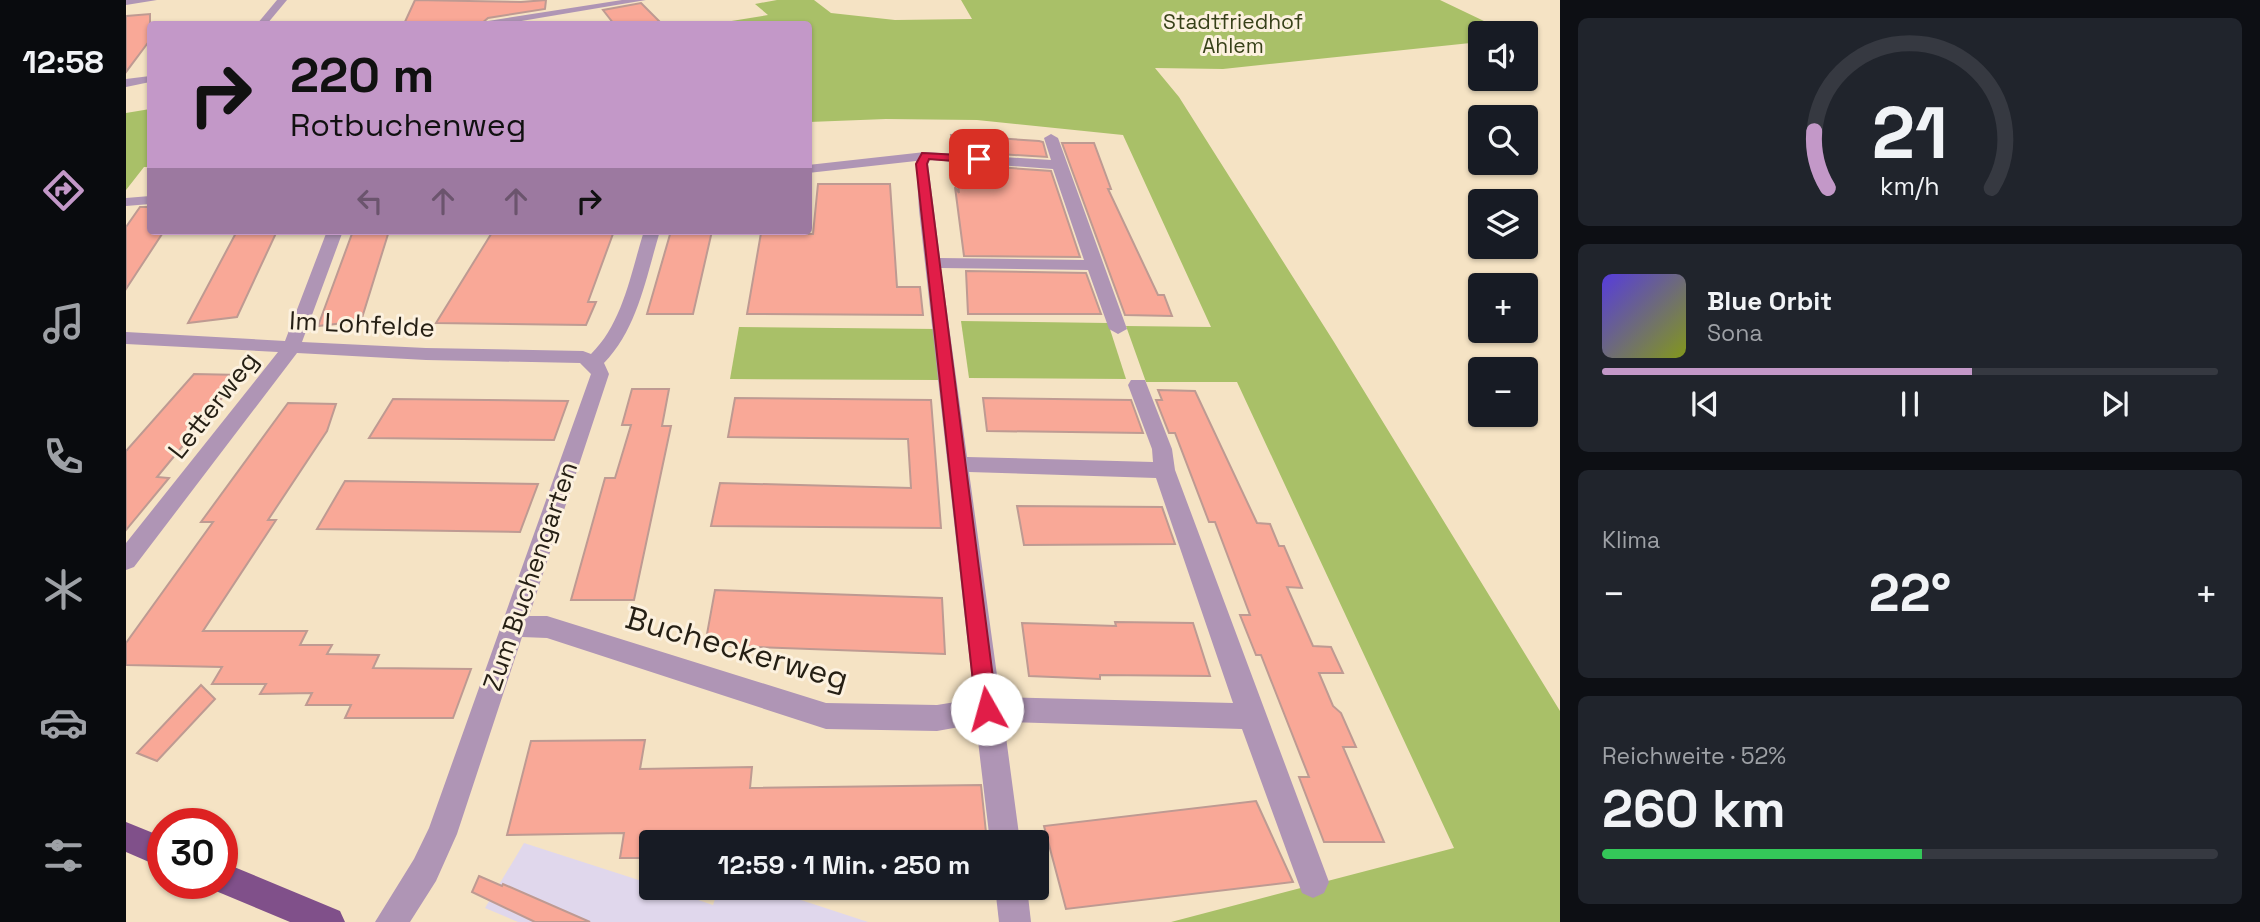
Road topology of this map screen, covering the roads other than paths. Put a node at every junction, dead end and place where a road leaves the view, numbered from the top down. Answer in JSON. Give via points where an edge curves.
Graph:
{"nodes":[{"id":1,"x":152,"y":0,"type":"edge"},
{"id":2,"x":282,"y":0,"type":"edge"},
{"id":3,"x":641,"y":0,"type":"edge"},
{"id":4,"x":126,"y":2,"type":"edge"},
{"id":5,"x":575,"y":5,"type":"edge"},
{"id":6,"x":264,"y":21,"type":"edge"},
{"id":7,"x":502,"y":21,"type":"edge"},
{"id":8,"x":147,"y":80,"type":"edge"},
{"id":9,"x":126,"y":83,"type":"edge"},
{"id":10,"x":1051,"y":138,"type":"dead end"},
{"id":11,"x":925,"y":156,"type":"junction"},
{"id":12,"x":1059,"y":165,"type":"junction"},
{"id":13,"x":812,"y":169,"type":"edge"},
{"id":14,"x":147,"y":200,"type":"edge"},
{"id":15,"x":127,"y":203,"type":"edge"},
{"id":16,"x":333,"y":235,"type":"edge"},
{"id":17,"x":651,"y":235,"type":"edge"},
{"id":18,"x":934,"y":263,"type":"junction"},
{"id":19,"x":1094,"y":265,"type":"junction"},
{"id":20,"x":1118,"y":329,"type":"dead end"},
{"id":21,"x":126,"y":338,"type":"edge"},
{"id":22,"x":291,"y":348,"type":"junction"},
{"id":23,"x":594,"y":362,"type":"junction"},
{"id":24,"x":1138,"y":385,"type":"dead end"},
{"id":25,"x":957,"y":464,"type":"junction"},
{"id":26,"x":1164,"y":470,"type":"junction"},
{"id":27,"x":126,"y":560,"type":"edge"},
{"id":28,"x":513,"y":626,"type":"junction"},
{"id":29,"x":987,"y":709,"type":"junction"},
{"id":30,"x":1251,"y":716,"type":"junction"},
{"id":31,"x":1002,"y":830,"type":"edge"},
{"id":32,"x":126,"y":837,"type":"edge"},
{"id":33,"x":147,"y":846,"type":"edge"},
{"id":34,"x":1313,"y":882,"type":"dead end"},
{"id":35,"x":238,"y":885,"type":"edge"},
{"id":36,"x":1012,"y":900,"type":"edge"},
{"id":37,"x":329,"y":922,"type":"edge"},
{"id":38,"x":391,"y":922,"type":"edge"},
{"id":39,"x":1015,"y":922,"type":"edge"}],
"edges":[{"from":1,"to":4,"type":"street"},
{"from":2,"to":6,"type":"street"},
{"from":3,"to":5,"type":"street"},
{"from":5,"to":7,"type":"street"},
{"from":8,"to":9,"type":"street"},
{"from":10,"to":12,"type":"street"},
{"from":11,"to":12,"type":"street"},
{"from":11,"to":13,"type":"street"},
{"from":11,"to":18,"type":"street","via":[[922,170]]},
{"from":12,"to":19,"type":"street"},
{"from":14,"to":15,"type":"street"},
{"from":16,"to":22,"type":"street","name":"Letterweg"},
{"from":17,"to":23,"type":"street","via":[[621,324],[609,350]]},
{"from":18,"to":19,"type":"street"},
{"from":18,"to":25,"type":"street"},
{"from":19,"to":20,"type":"street"},
{"from":21,"to":22,"type":"street","name":"Im Lohfelde"},
{"from":22,"to":23,"type":"street","name":"Im Lohfelde","via":[[583,357]]},
{"from":22,"to":27,"type":"street","name":"Letterweg"},
{"from":23,"to":28,"type":"street","name":"Zum Buchengarten","via":[[600,373]]},
{"from":24,"to":26,"type":"street","via":[[1162,449]]},
{"from":25,"to":26,"type":"street"},
{"from":25,"to":29,"type":"street"},
{"from":26,"to":30,"type":"street"},
{"from":28,"to":29,"type":"street","name":"Bucheckerweg","via":[[547,627],[827,716],[937,718]]},
{"from":28,"to":38,"type":"street","name":"Zum Buchengarten","via":[[442,834]]},
{"from":29,"to":30,"type":"street","name":"Bucheckerweg"},
{"from":29,"to":31,"type":"street"},
{"from":30,"to":34,"type":"street"},
{"from":32,"to":33,"type":"main road"},
{"from":35,"to":37,"type":"main road"},
{"from":36,"to":39,"type":"street"}]}
